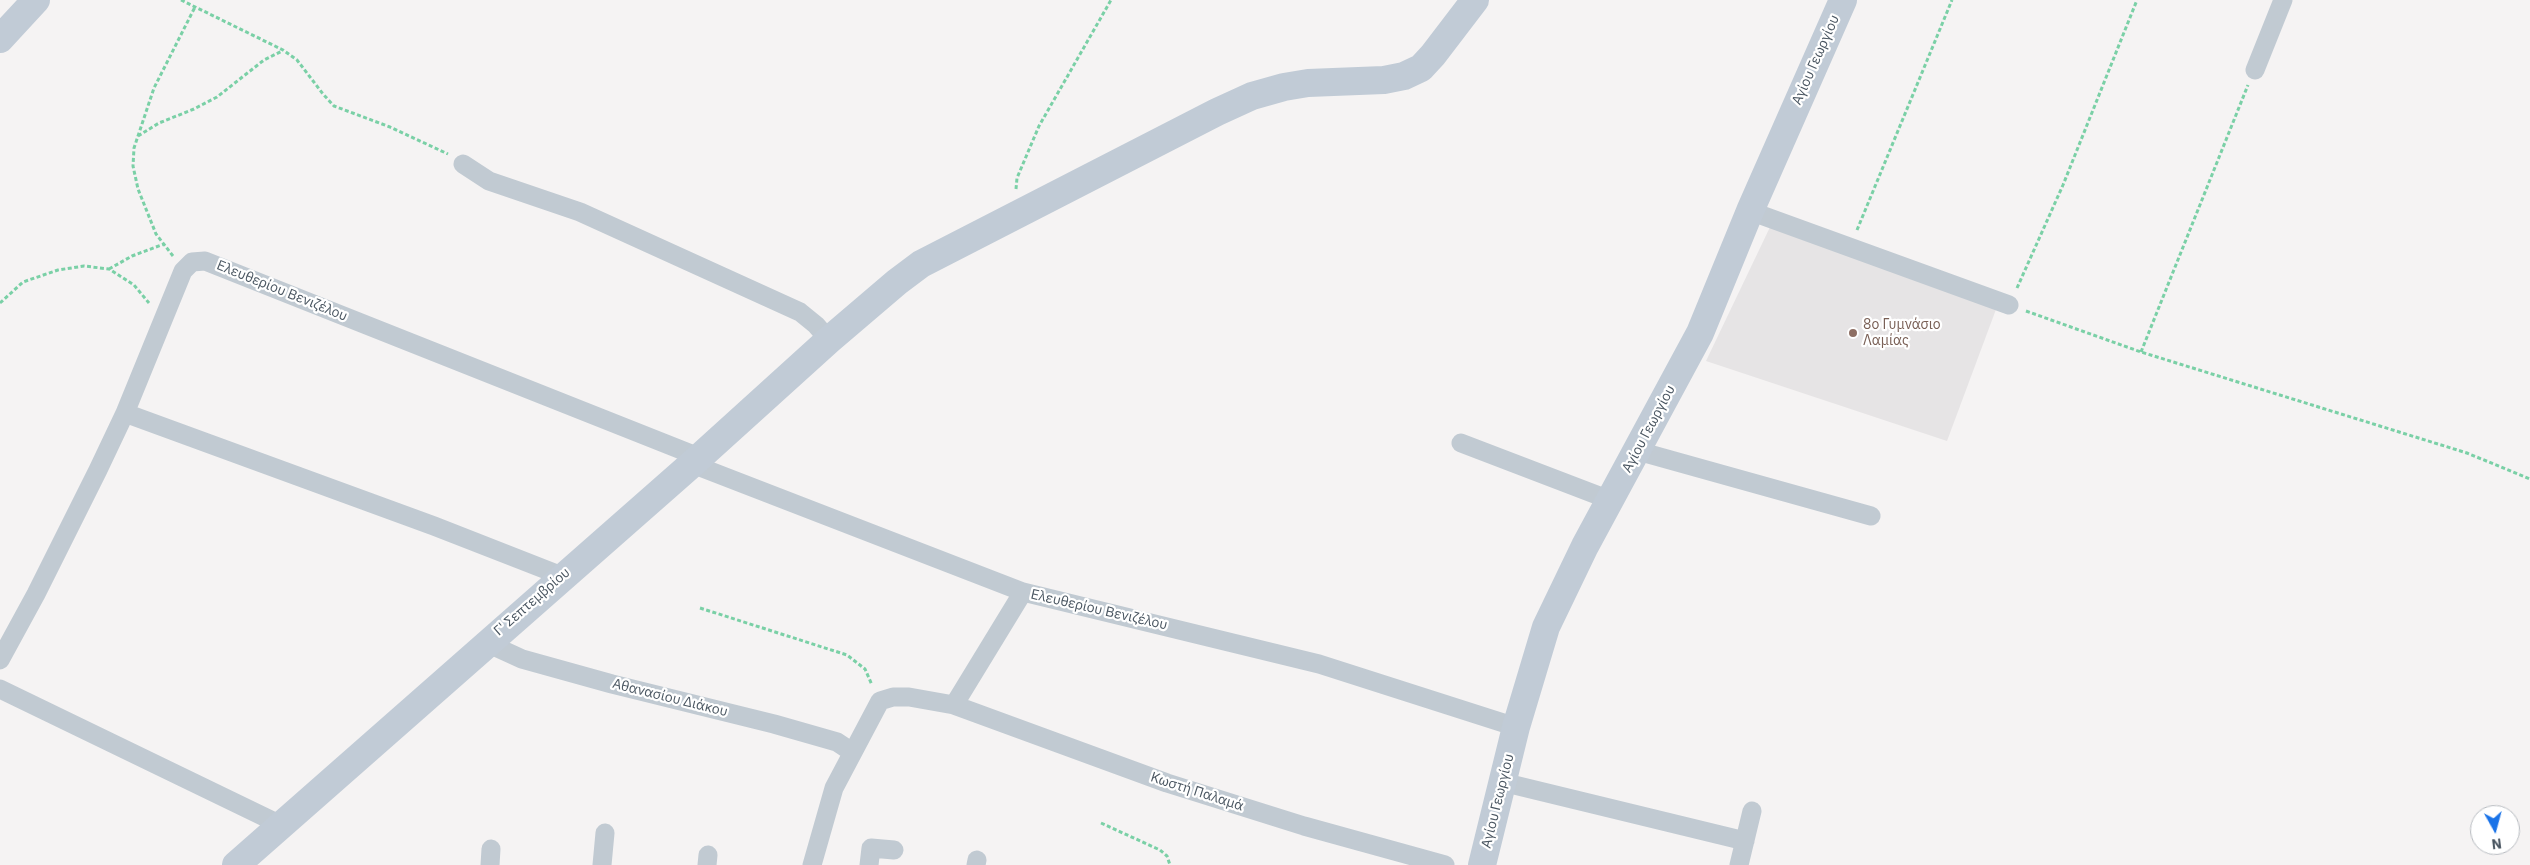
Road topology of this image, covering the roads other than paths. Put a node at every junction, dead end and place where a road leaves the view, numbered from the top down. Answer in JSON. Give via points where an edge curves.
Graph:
{"nodes":[{"id":1,"x":36,"y":0,"type":"edge"},
{"id":2,"x":1475,"y":0,"type":"edge"},
{"id":3,"x":1843,"y":0,"type":"edge"},
{"id":4,"x":2283,"y":0,"type":"edge"},
{"id":5,"x":0,"y":40,"type":"edge"},
{"id":6,"x":2255,"y":70,"type":"road end"},
{"id":7,"x":463,"y":164,"type":"road end"},
{"id":8,"x":1750,"y":211,"type":"junction"},
{"id":9,"x":2009,"y":306,"type":"road end"},
{"id":10,"x":829,"y":340,"type":"junction"},
{"id":11,"x":125,"y":414,"type":"junction"},
{"id":12,"x":1462,"y":443,"type":"dead end"},
{"id":13,"x":1638,"y":451,"type":"junction"},
{"id":14,"x":696,"y":461,"type":"junction"},
{"id":15,"x":1610,"y":500,"type":"junction"},
{"id":16,"x":1871,"y":516,"type":"dead end"},
{"id":17,"x":562,"y":576,"type":"junction"},
{"id":18,"x":1023,"y":592,"type":"junction"},
{"id":19,"x":487,"y":643,"type":"junction"},
{"id":20,"x":0,"y":660,"type":"edge"},
{"id":21,"x":0,"y":688,"type":"edge"},
{"id":22,"x":954,"y":705,"type":"junction"},
{"id":23,"x":1516,"y":728,"type":"junction"},
{"id":24,"x":852,"y":752,"type":"junction"},
{"id":25,"x":1502,"y":782,"type":"junction"},
{"id":26,"x":1752,"y":811,"type":"dead end"},
{"id":27,"x":280,"y":826,"type":"junction"},
{"id":28,"x":605,"y":833,"type":"dead end"},
{"id":29,"x":1745,"y":841,"type":"junction"},
{"id":30,"x":894,"y":850,"type":"dead end"},
{"id":31,"x":236,"y":865,"type":"edge"},
{"id":32,"x":602,"y":865,"type":"edge"},
{"id":33,"x":812,"y":865,"type":"edge"},
{"id":34,"x":870,"y":865,"type":"edge"},
{"id":35,"x":1445,"y":865,"type":"edge"},
{"id":36,"x":1482,"y":865,"type":"edge"},
{"id":37,"x":1739,"y":865,"type":"edge"}],
"edges":[{"from":1,"to":5,"type":"street"},
{"from":2,"to":10,"type":"street","name":"Γ' Σεπτεμβρίου","via":[[1421,68],[1384,80],[1308,83],[1252,96],[921,264]]},
{"from":3,"to":8,"type":"street","name":"Αγίου Γεωργίου"},
{"from":4,"to":6,"type":"street"},
{"from":7,"to":10,"type":"street","via":[[488,181],[580,212],[800,312]]},
{"from":8,"to":9,"type":"street"},
{"from":8,"to":13,"type":"street","name":"Αγίου Γεωργίου","via":[[1700,333]]},
{"from":10,"to":14,"type":"street","name":"Γ' Σεπτεμβρίου"},
{"from":11,"to":14,"type":"street","name":"Ελευθερίου Βενιζέλου","via":[[183,271],[192,262],[205,261]]},
{"from":11,"to":17,"type":"street"},
{"from":11,"to":20,"type":"street"},
{"from":12,"to":15,"type":"street"},
{"from":13,"to":15,"type":"street","name":"Αγίου Γεωργίου"},
{"from":13,"to":16,"type":"street"},
{"from":14,"to":17,"type":"street","name":"Γ' Σεπτεμβρίου"},
{"from":14,"to":18,"type":"street","name":"Ελευθερίου Βενιζέλου"},
{"from":15,"to":23,"type":"street","name":"Αγίου Γεωργίου","via":[[1546,627]]},
{"from":17,"to":19,"type":"street","name":"Γ' Σεπτεμβρίου"},
{"from":18,"to":22,"type":"street"},
{"from":18,"to":23,"type":"street","name":"Ελευθερίου Βενιζέλου","via":[[1318,664]]},
{"from":19,"to":24,"type":"street","name":"Αθανασίου Διάκου","via":[[522,659],[836,742]]},
{"from":19,"to":27,"type":"street","name":"Γ' Σεπτεμβρίου"},
{"from":21,"to":27,"type":"street"},
{"from":22,"to":24,"type":"street","name":"Κωστή Παλαμά","via":[[909,696],[880,701]]},
{"from":22,"to":35,"type":"street","name":"Κωστή Παλαμά","via":[[1166,783]]},
{"from":23,"to":25,"type":"street","name":"Αγίου Γεωργίου"},
{"from":24,"to":33,"type":"street","via":[[834,788]]},
{"from":25,"to":29,"type":"street"},
{"from":25,"to":36,"type":"street","name":"Αγίου Γεωργίου"},
{"from":26,"to":29,"type":"street"},
{"from":27,"to":31,"type":"street","name":"Γ' Σεπτεμβρίου"},
{"from":28,"to":32,"type":"street"},
{"from":29,"to":37,"type":"street"},
{"from":30,"to":34,"type":"street","via":[[871,848]]}]}
